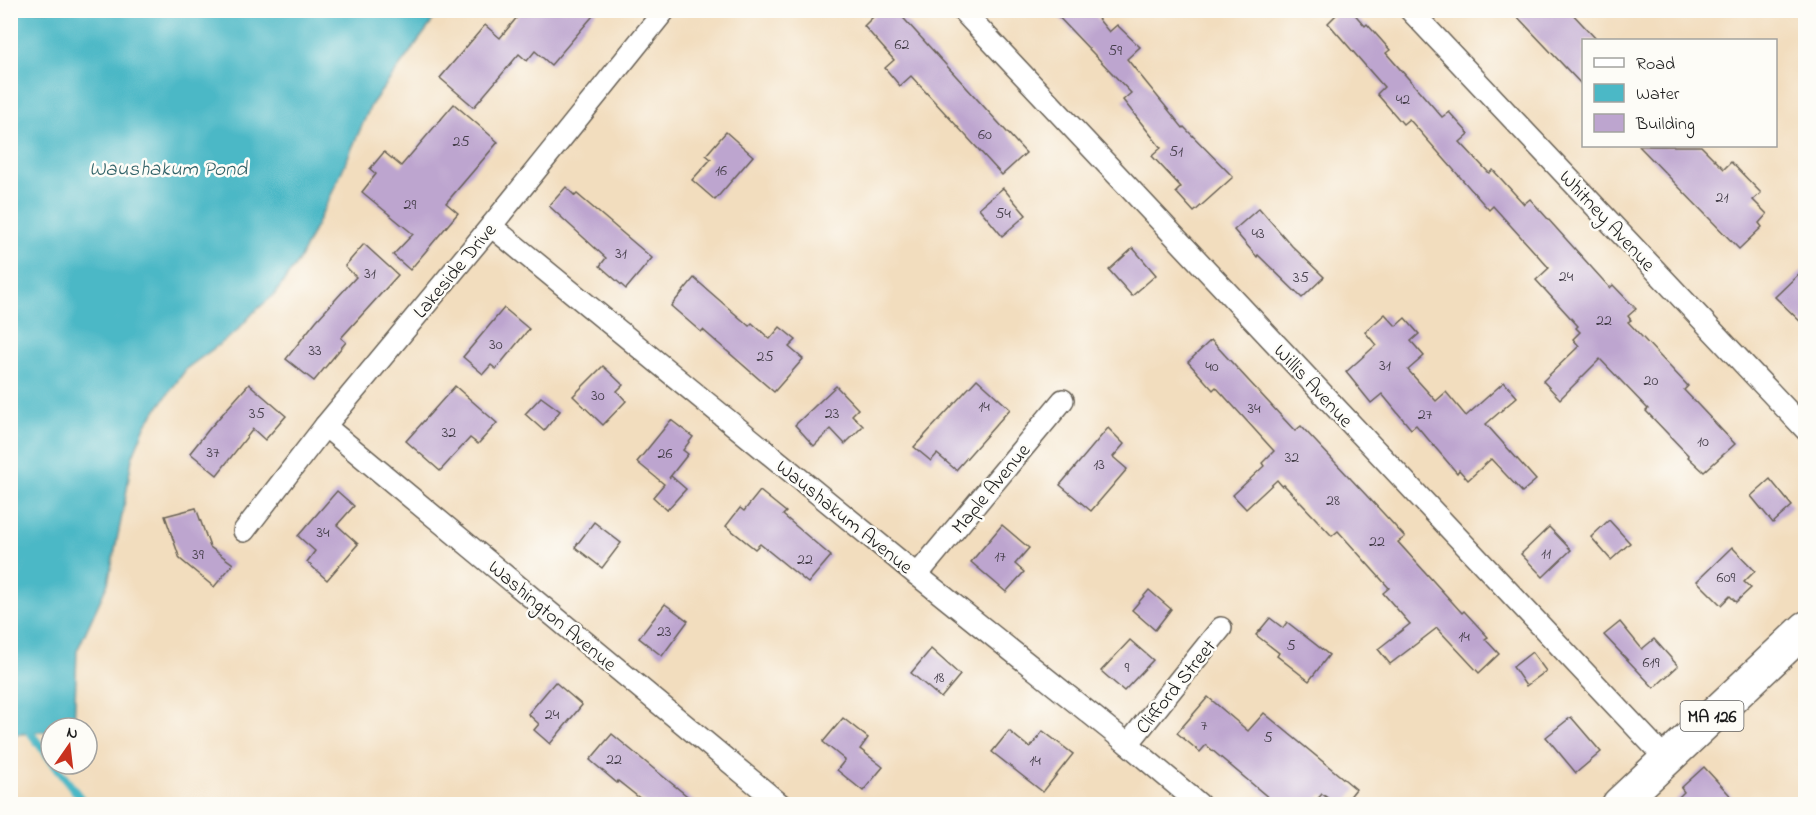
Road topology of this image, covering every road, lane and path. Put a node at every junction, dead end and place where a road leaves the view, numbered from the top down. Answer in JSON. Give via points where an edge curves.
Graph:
{"nodes":[{"id":1,"x":665,"y":10,"type":"edge"},
{"id":2,"x":962,"y":10,"type":"edge"},
{"id":3,"x":1410,"y":10,"type":"edge"},
{"id":4,"x":491,"y":226,"type":"junction"},
{"id":5,"x":1063,"y":400,"type":"dead end"},
{"id":6,"x":325,"y":426,"type":"junction"},
{"id":7,"x":1806,"y":430,"type":"edge"},
{"id":8,"x":244,"y":531,"type":"dead end"},
{"id":9,"x":917,"y":575,"type":"junction"},
{"id":10,"x":1221,"y":628,"type":"dead end"},
{"id":11,"x":1806,"y":628,"type":"edge"},
{"id":12,"x":1128,"y":744,"type":"junction"},
{"id":13,"x":1666,"y":759,"type":"junction"},
{"id":14,"x":780,"y":804,"type":"edge"},
{"id":15,"x":1199,"y":804,"type":"edge"},
{"id":16,"x":1619,"y":804,"type":"edge"}],
"edges":[{"from":1,"to":4,"type":"street","name":"Lakeside Drive"},
{"from":2,"to":13,"type":"street","name":"Willis Avenue"},
{"from":3,"to":7,"type":"street","name":"Whitney Avenue"},
{"from":4,"to":6,"type":"street","name":"Lakeside Drive"},
{"from":4,"to":9,"type":"street","name":"Waushakum Avenue"},
{"from":5,"to":9,"type":"street","name":"Maple Avenue"},
{"from":6,"to":8,"type":"street","name":"Lakeside Drive"},
{"from":6,"to":14,"type":"street","name":"Washington Avenue"},
{"from":9,"to":12,"type":"street","name":"Waushakum Avenue"},
{"from":10,"to":12,"type":"street","name":"Clifford Street"},
{"from":11,"to":13,"type":"main road","number":"MA 126"},
{"from":12,"to":15,"type":"street","name":"Waushakum Avenue"},
{"from":13,"to":16,"type":"main road","number":"MA 126"}]}
